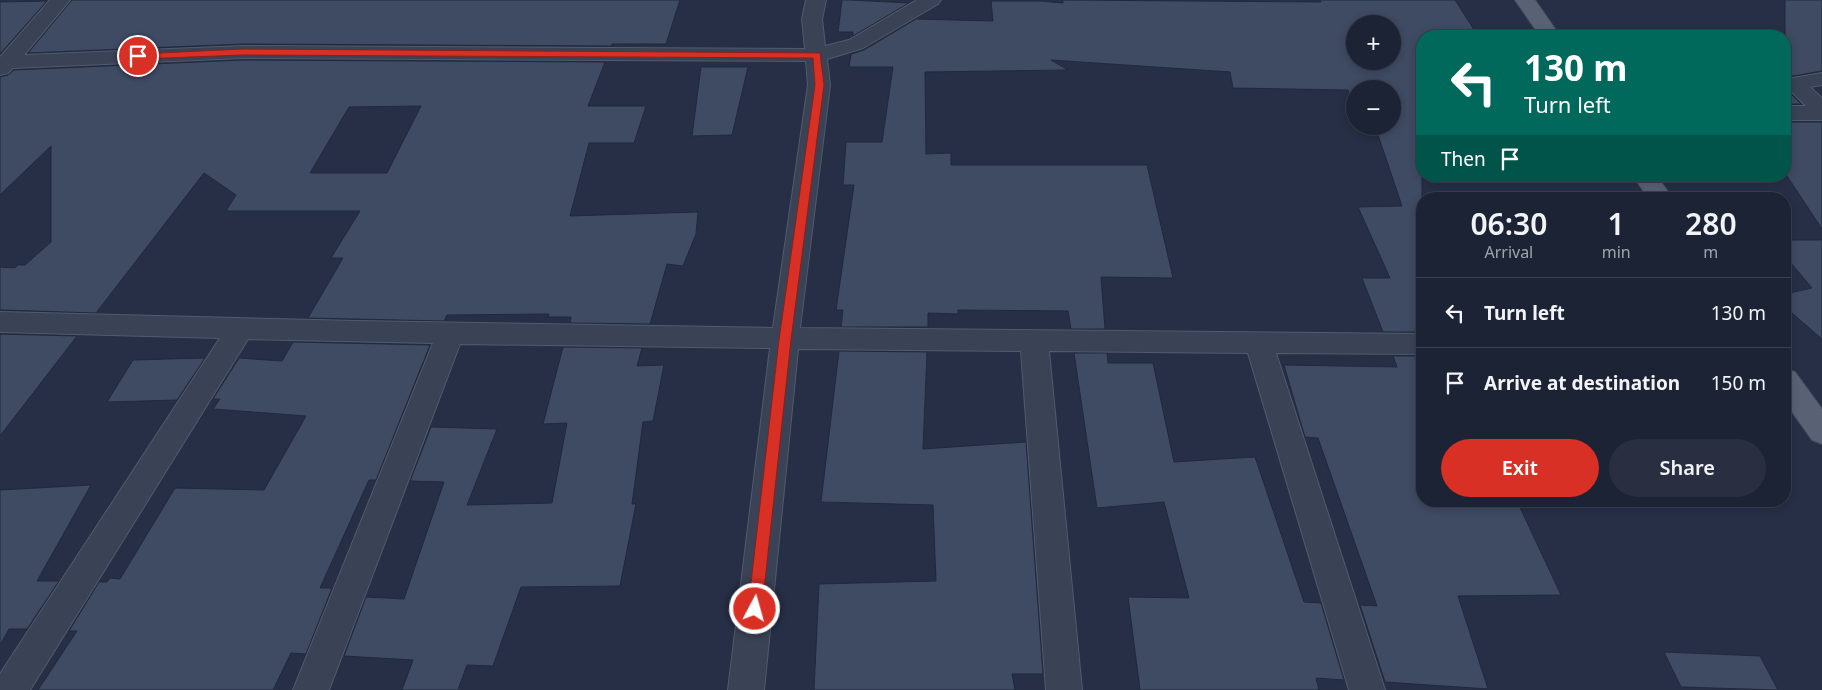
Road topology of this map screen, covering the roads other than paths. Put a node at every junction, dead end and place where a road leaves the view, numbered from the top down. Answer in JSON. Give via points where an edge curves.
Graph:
{"nodes":[{"id":1,"x":60,"y":0,"type":"edge"},
{"id":2,"x":816,"y":0,"type":"edge"},
{"id":3,"x":931,"y":0,"type":"edge"},
{"id":4,"x":1525,"y":0,"type":"edge"},
{"id":5,"x":1546,"y":30,"type":"edge"},
{"id":6,"x":817,"y":55,"type":"junction"},
{"id":7,"x":5,"y":66,"type":"edge"},
{"id":8,"x":1822,"y":79,"type":"edge"},
{"id":9,"x":1822,"y":111,"type":"edge"},
{"id":10,"x":1791,"y":113,"type":"edge"},
{"id":11,"x":0,"y":322,"type":"edge"},
{"id":12,"x":240,"y":330,"type":"junction"},
{"id":13,"x":450,"y":334,"type":"junction"},
{"id":14,"x":785,"y":340,"type":"junction"},
{"id":15,"x":1034,"y":341,"type":"junction"},
{"id":16,"x":1258,"y":343,"type":"junction"},
{"id":17,"x":1416,"y":344,"type":"edge"},
{"id":18,"x":1791,"y":388,"type":"edge"},
{"id":19,"x":1822,"y":432,"type":"edge"},
{"id":20,"x":10,"y":690,"type":"edge"},
{"id":21,"x":310,"y":690,"type":"edge"},
{"id":22,"x":746,"y":690,"type":"edge"},
{"id":23,"x":1064,"y":690,"type":"edge"},
{"id":24,"x":1367,"y":690,"type":"edge"}],
"edges":[{"from":1,"to":7,"type":"street"},
{"from":2,"to":6,"type":"street","via":[[812,19]]},
{"from":3,"to":6,"type":"street","via":[[856,44]]},
{"from":4,"to":5,"type":"main road"},
{"from":6,"to":7,"type":"street","via":[[243,52]]},
{"from":6,"to":14,"type":"street","via":[[819,85]]},
{"from":8,"to":9,"type":"street","via":[[1794,84]]},
{"from":9,"to":10,"type":"street"},
{"from":11,"to":12,"type":"street"},
{"from":12,"to":13,"type":"street"},
{"from":12,"to":20,"type":"street"},
{"from":13,"to":14,"type":"street"},
{"from":13,"to":21,"type":"street"},
{"from":14,"to":15,"type":"street"},
{"from":14,"to":22,"type":"street"},
{"from":15,"to":16,"type":"street"},
{"from":15,"to":23,"type":"street"},
{"from":16,"to":17,"type":"street"},
{"from":16,"to":24,"type":"street"},
{"from":18,"to":19,"type":"main road"}]}
